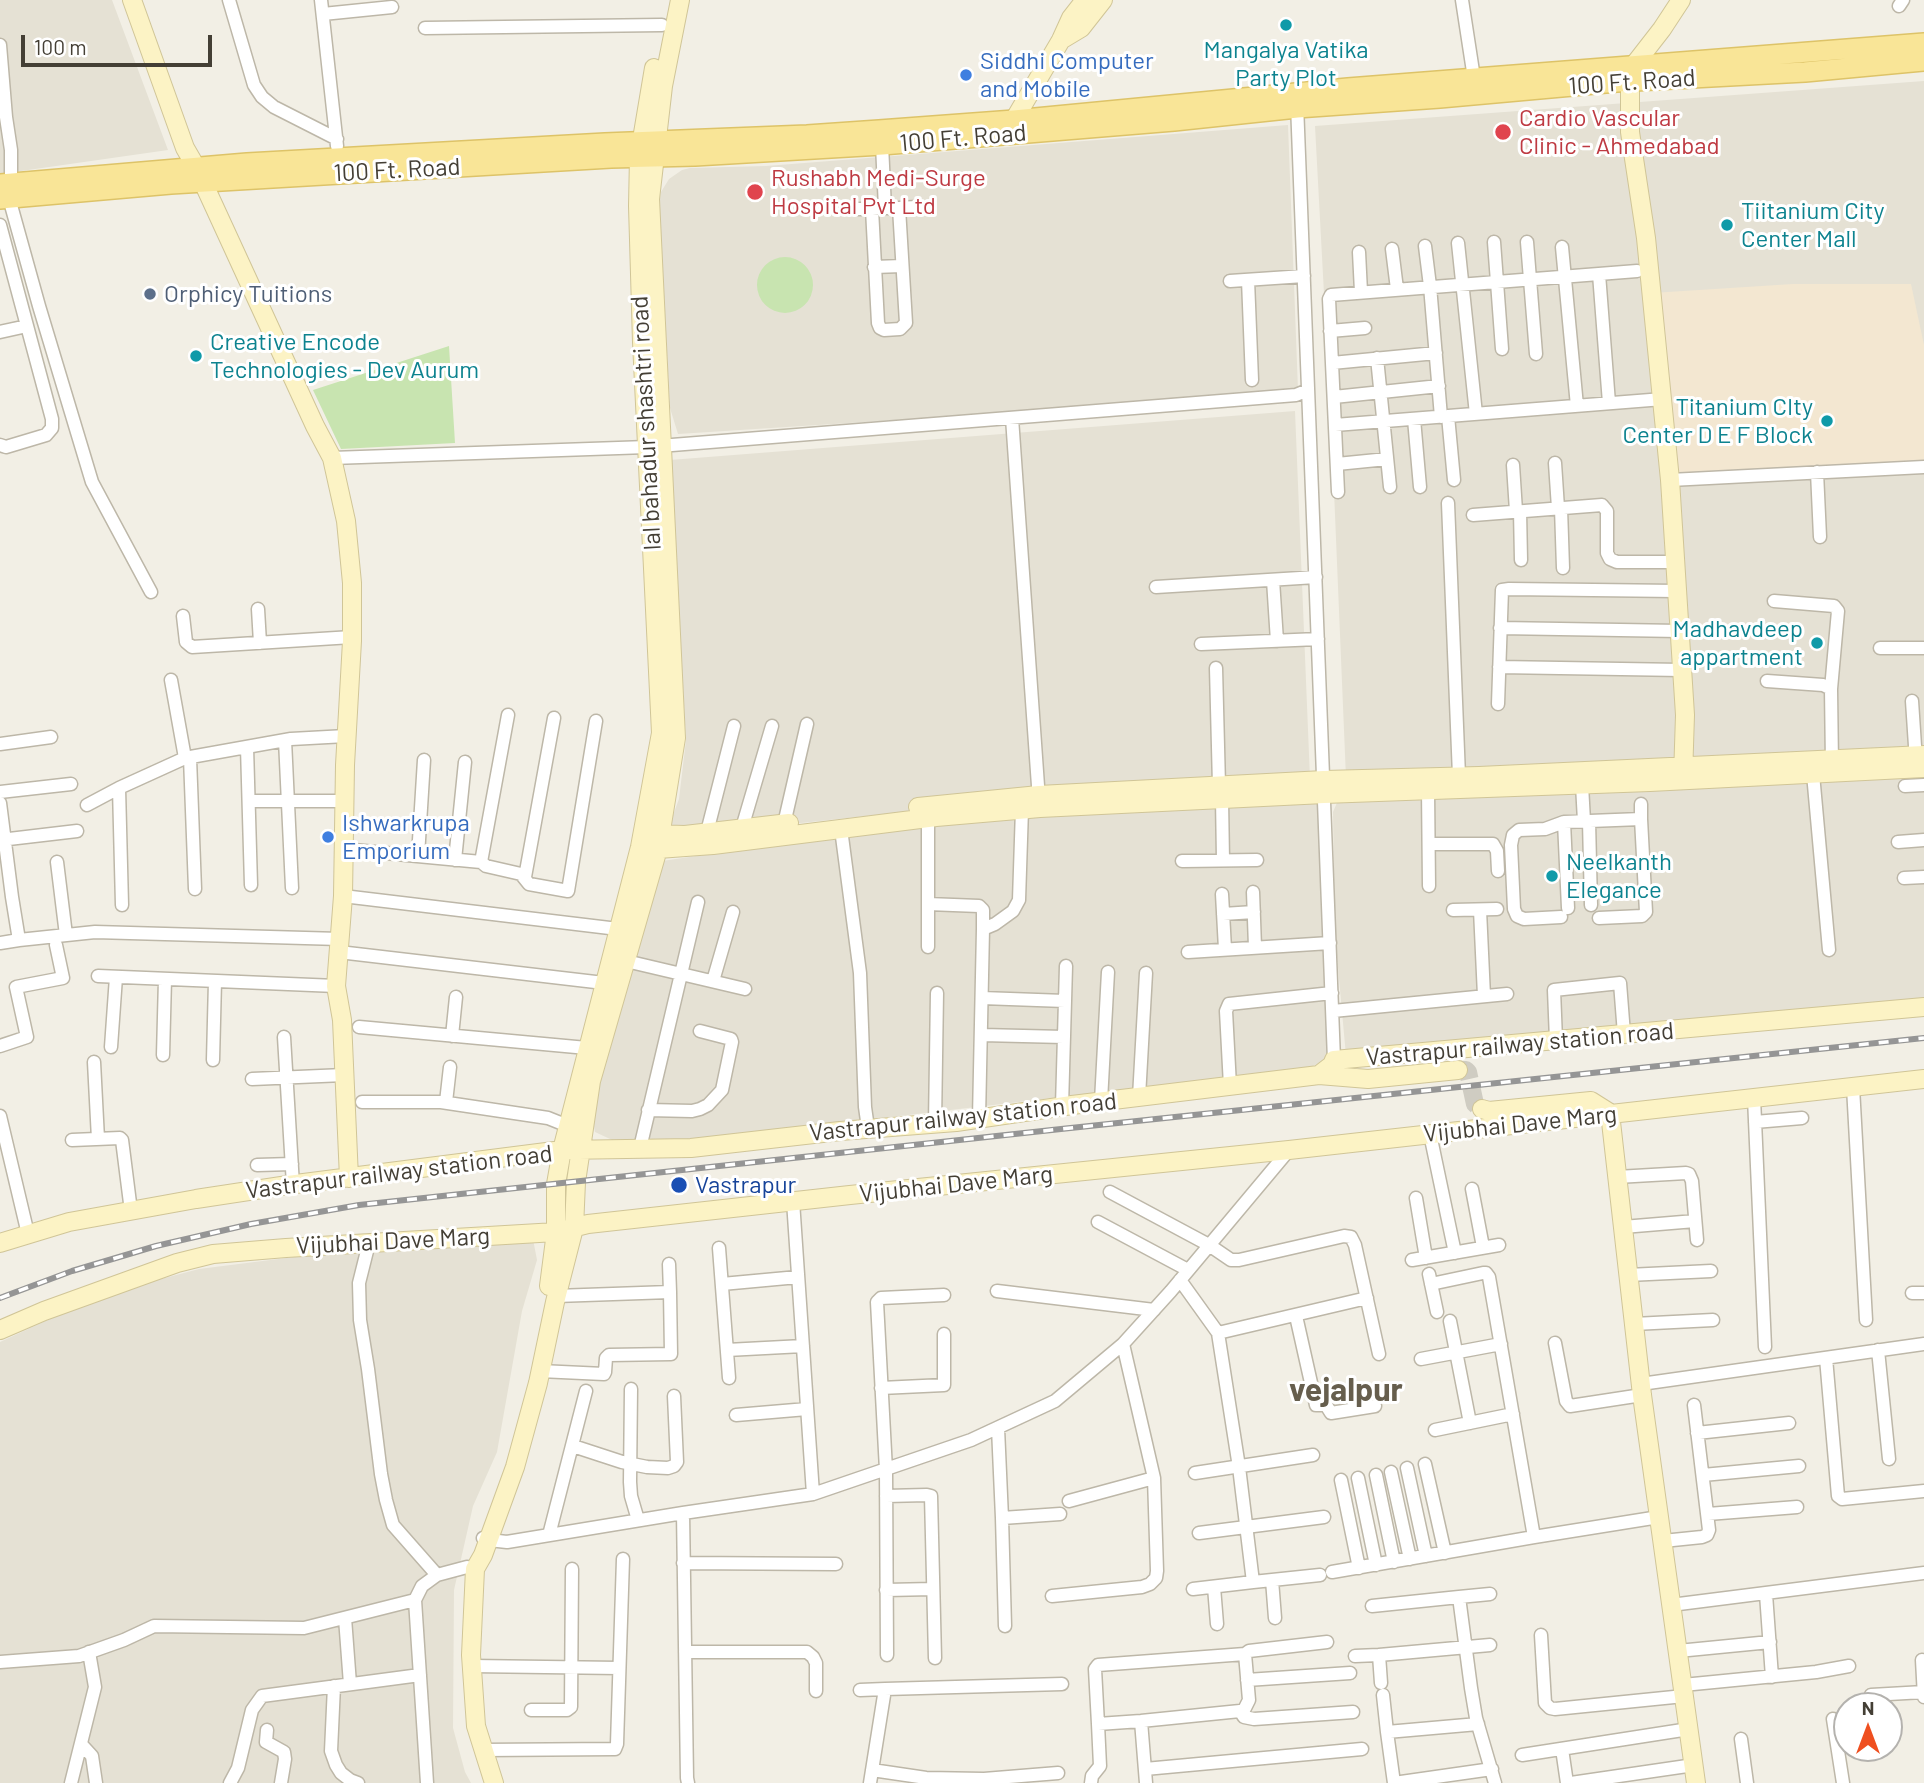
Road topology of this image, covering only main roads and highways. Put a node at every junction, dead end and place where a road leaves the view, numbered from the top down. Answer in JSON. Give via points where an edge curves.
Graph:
{"nodes":[{"id":1,"x":1924,"y":43,"type":"edge"},
{"id":2,"x":1924,"y":61,"type":"edge"},
{"id":3,"x":1632,"y":73,"type":"junction"},
{"id":4,"x":1297,"y":100,"type":"junction"},
{"id":5,"x":1017,"y":127,"type":"junction"},
{"id":6,"x":647,"y":150,"type":"junction"},
{"id":7,"x":199,"y":174,"type":"junction"},
{"id":8,"x":5,"y":191,"type":"edge"}],
"edges":[{"from":1,"to":3,"type":"main road"},
{"from":2,"to":3,"type":"main road","name":"100 Ft. Road","via":[[1805,72]]},
{"from":3,"to":4,"type":"main road","via":[[1474,78]]},
{"from":3,"to":4,"type":"main road","name":"100 Ft. Road","via":[[1440,98]]},
{"from":4,"to":5,"type":"main road","name":"100 Ft. Road","via":[[1174,121]]},
{"from":5,"to":6,"type":"main road","name":"100 Ft. Road","via":[[694,141]]},
{"from":5,"to":6,"type":"main road","name":"100 Ft. Road","via":[[882,145],[695,156]]},
{"from":6,"to":7,"type":"main road","name":"100 Ft. Road"},
{"from":6,"to":7,"type":"main road","name":"100 Ft. Road","via":[[337,148]]},
{"from":7,"to":8,"type":"main road","name":"100 Ft. Road"}]}
